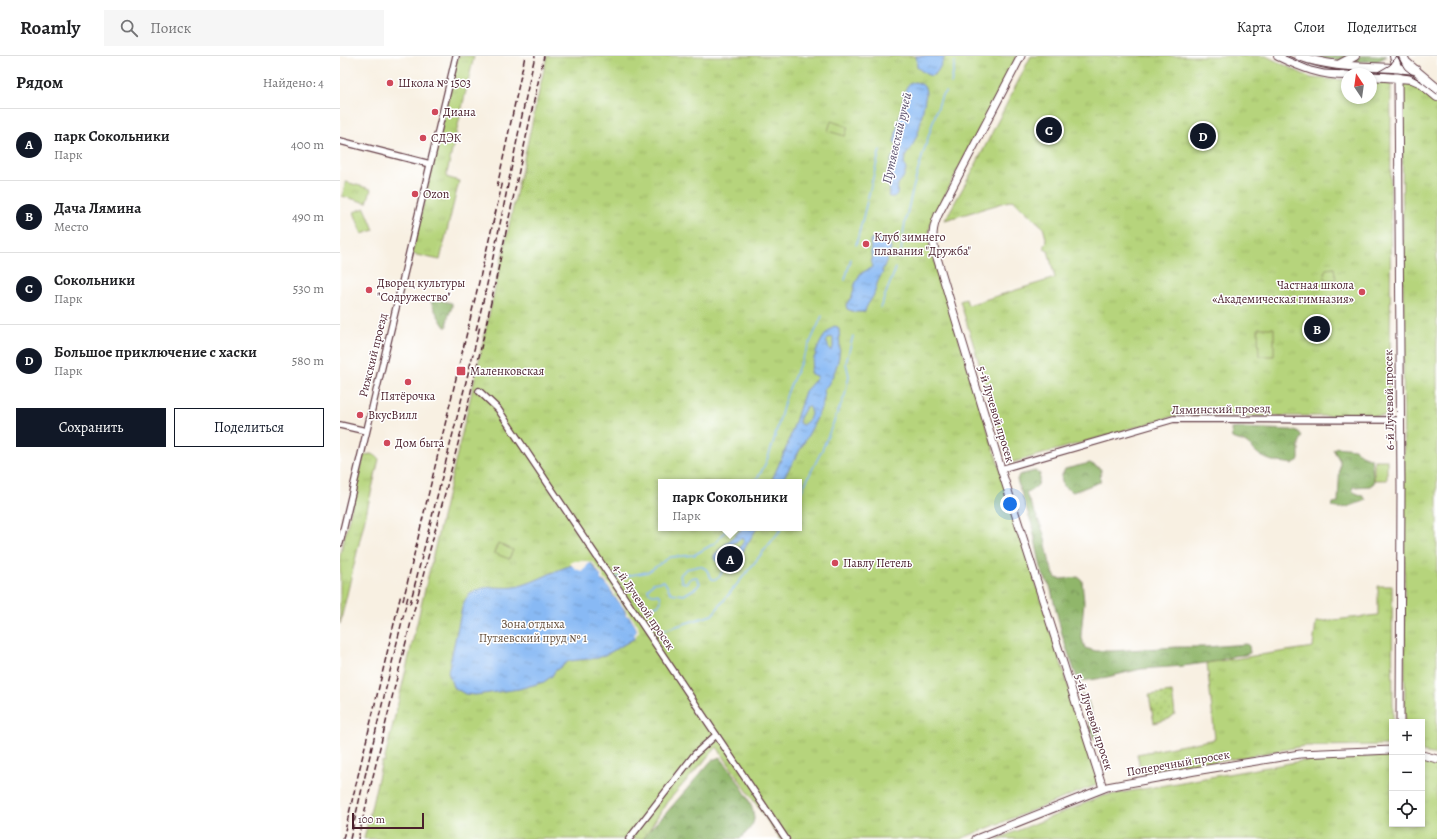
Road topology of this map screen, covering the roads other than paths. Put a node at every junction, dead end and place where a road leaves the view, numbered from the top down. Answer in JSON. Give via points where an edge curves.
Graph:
{"nodes":[{"id":1,"x":456,"y":56,"type":"edge"},
{"id":2,"x":1021,"y":56,"type":"edge"},
{"id":3,"x":1278,"y":56,"type":"edge"},
{"id":4,"x":1299,"y":56,"type":"edge"},
{"id":5,"x":1355,"y":56,"type":"edge"},
{"id":6,"x":1394,"y":56,"type":"edge"},
{"id":7,"x":1400,"y":56,"type":"edge"},
{"id":8,"x":1403,"y":56,"type":"edge"},
{"id":9,"x":1338,"y":65,"type":"junction"},
{"id":10,"x":1397,"y":68,"type":"junction"},
{"id":11,"x":1416,"y":70,"type":"junction"},
{"id":12,"x":1341,"y":75,"type":"edge"},
{"id":13,"x":1377,"y":76,"type":"edge"},
{"id":14,"x":1398,"y":77,"type":"junction"},
{"id":15,"x":1437,"y":88,"type":"edge"},
{"id":16,"x":1437,"y":97,"type":"edge"},
{"id":17,"x":340,"y":141,"type":"edge"},
{"id":18,"x":430,"y":164,"type":"junction"},
{"id":19,"x":479,"y":391,"type":"dead end"},
{"id":20,"x":1400,"y":420,"type":"junction"},
{"id":21,"x":340,"y":425,"type":"edge"},
{"id":22,"x":366,"y":431,"type":"junction"},
{"id":23,"x":1001,"y":469,"type":"junction"},
{"id":24,"x":340,"y":543,"type":"edge"},
{"id":25,"x":1400,"y":719,"type":"edge"},
{"id":26,"x":716,"y":735,"type":"junction"},
{"id":27,"x":1389,"y":750,"type":"edge"},
{"id":28,"x":1425,"y":756,"type":"edge"},
{"id":29,"x":1437,"y":759,"type":"edge"},
{"id":30,"x":1104,"y":788,"type":"junction"},
{"id":31,"x":629,"y":839,"type":"edge"},
{"id":32,"x":786,"y":839,"type":"edge"},
{"id":33,"x":976,"y":839,"type":"edge"}],
"edges":[{"from":1,"to":18,"type":"street","name":"Рижский проезд"},
{"from":2,"to":23,"type":"street","name":"5-й Лучевой просек","via":[[933,227],[935,251]]},
{"from":3,"to":12,"type":"main road","via":[[1316,72]]},
{"from":4,"to":9,"type":"main road"},
{"from":5,"to":9,"type":"main road"},
{"from":6,"to":10,"type":"main road"},
{"from":7,"to":10,"type":"main road"},
{"from":8,"to":11,"type":"main road"},
{"from":9,"to":10,"type":"main road"},
{"from":10,"to":11,"type":"main road"},
{"from":10,"to":14,"type":"main road"},
{"from":11,"to":15,"type":"main road"},
{"from":13,"to":14,"type":"main road"},
{"from":14,"to":16,"type":"main road","via":[[1419,82]]},
{"from":14,"to":20,"type":"street","name":"6-й Лучевой просек"},
{"from":17,"to":18,"type":"street"},
{"from":18,"to":22,"type":"street","name":"Рижский проезд"},
{"from":19,"to":26,"type":"street","name":"4-й Лучевой просек","via":[[498,409]]},
{"from":20,"to":23,"type":"street","name":"Ляминский проезд","via":[[1174,419]]},
{"from":20,"to":25,"type":"street","name":"6-й Лучевой просек"},
{"from":21,"to":22,"type":"street"},
{"from":22,"to":24,"type":"street","name":"Рижский проезд"},
{"from":23,"to":30,"type":"street","name":"5-й Лучевой просек"},
{"from":26,"to":31,"type":"street","via":[[695,754]]},
{"from":26,"to":32,"type":"street","name":"4-й Лучевой просек"},
{"from":27,"to":30,"type":"street","name":"Поперечный просек","via":[[1300,754]]},
{"from":28,"to":29,"type":"street"},
{"from":30,"to":33,"type":"street","name":"Поперечный просек"}]}
